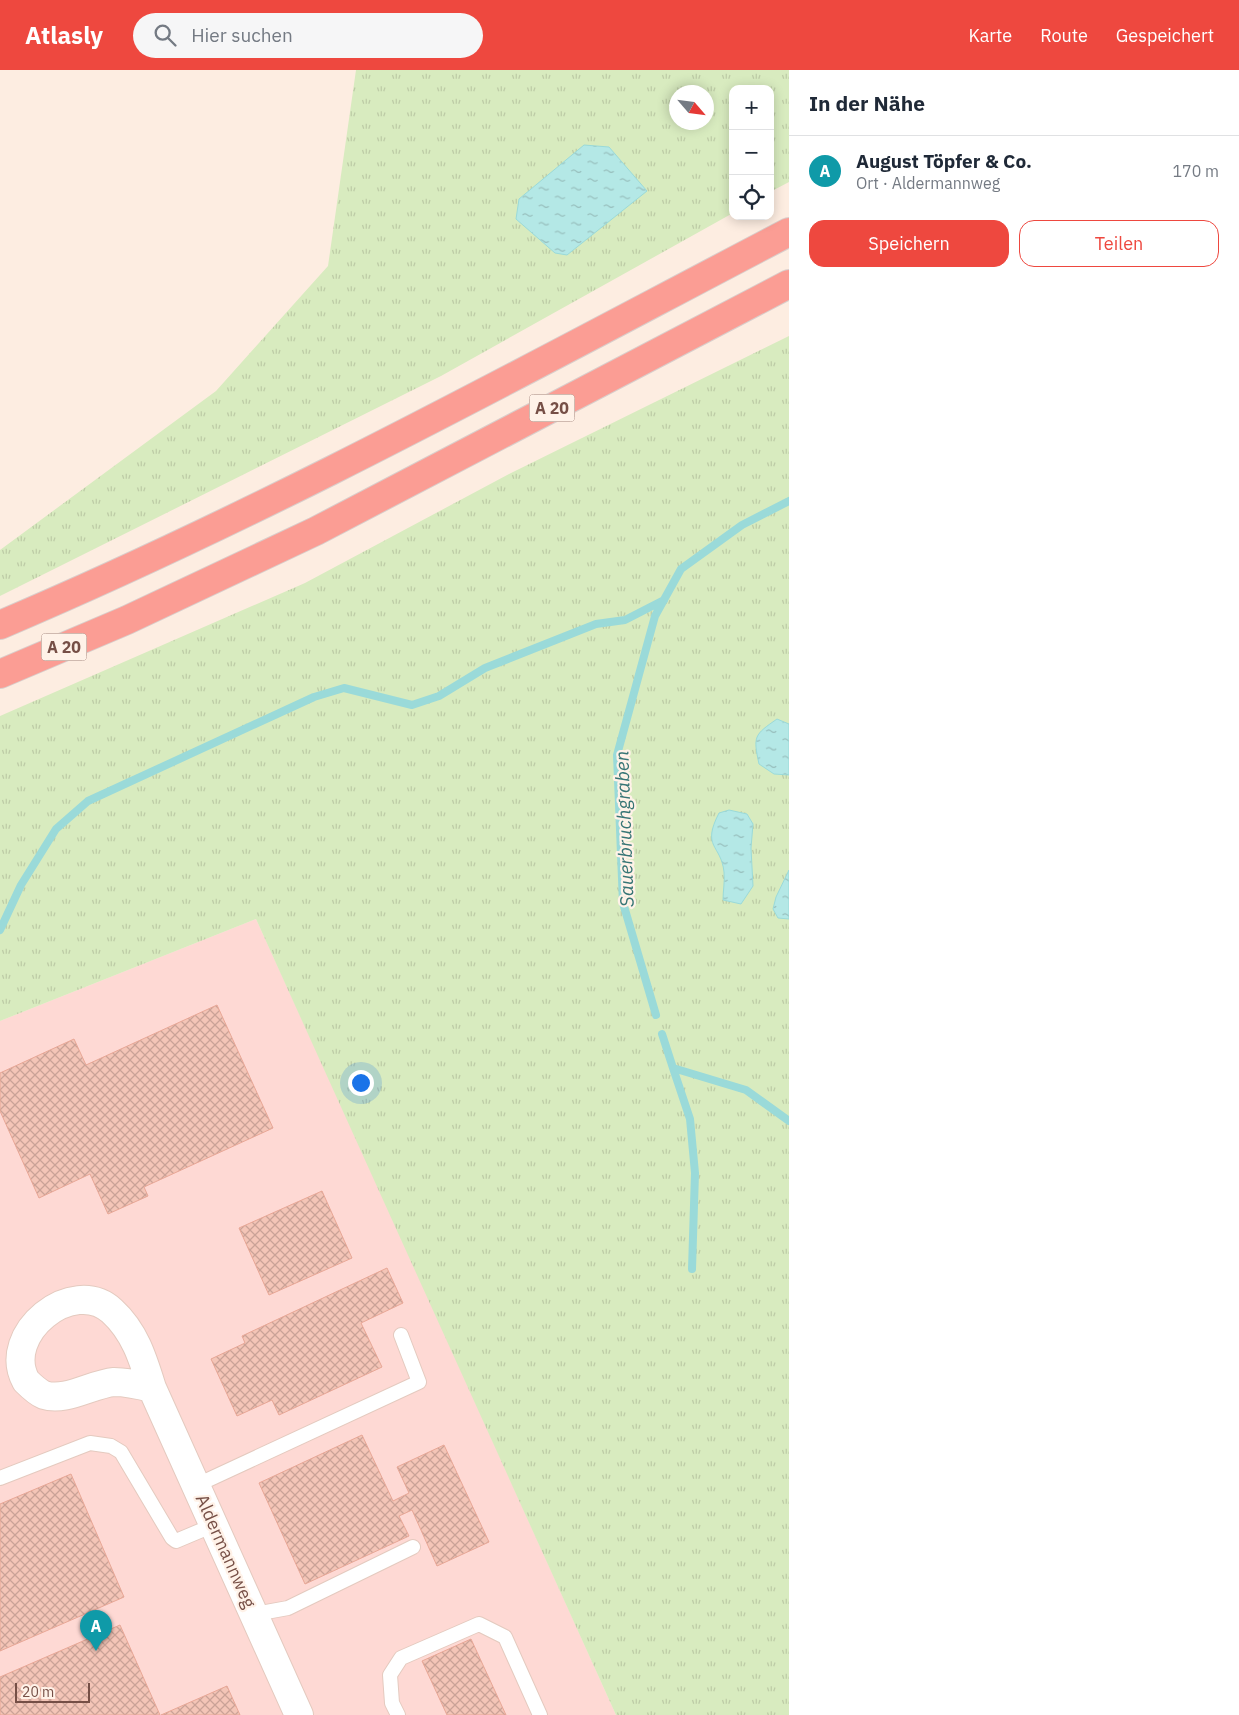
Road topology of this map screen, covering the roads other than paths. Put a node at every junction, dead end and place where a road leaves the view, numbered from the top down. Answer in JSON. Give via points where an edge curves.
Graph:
{"nodes":[{"id":1,"x":789,"y":232,"type":"edge"},
{"id":2,"x":789,"y":284,"type":"edge"},
{"id":3,"x":0,"y":625,"type":"edge"},
{"id":4,"x":0,"y":674,"type":"edge"},
{"id":5,"x":401,"y":1335,"type":"dead end"},
{"id":6,"x":152,"y":1388,"type":"junction"},
{"id":7,"x":0,"y":1478,"type":"edge"},
{"id":8,"x":197,"y":1485,"type":"junction"},
{"id":9,"x":214,"y":1524,"type":"junction"},
{"id":10,"x":412,"y":1547,"type":"dead end"},
{"id":11,"x":254,"y":1614,"type":"junction"},
{"id":12,"x":299,"y":1715,"type":"edge"},
{"id":13,"x":398,"y":1715,"type":"edge"},
{"id":14,"x":540,"y":1715,"type":"edge"}],
"edges":[{"from":1,"to":3,"type":"highway","number":"A 20","via":[[290,491],[103,581]]},
{"from":2,"to":4,"type":"highway","number":"A 20","via":[[316,531],[127,620]]},
{"from":5,"to":8,"type":"lane","via":[[419,1382]]},
{"from":6,"to":6,"type":"street","name":"Aldermannweg","via":[[132,1335],[112,1310],[98,1301],[69,1300],[28,1325],[20,1337],[16,1362],[22,1376],[43,1395],[56,1397],[115,1382]]},
{"from":6,"to":8,"type":"street","name":"Aldermannweg"},
{"from":7,"to":9,"type":"lane","via":[[90,1443],[103,1443],[121,1452],[176,1541]]},
{"from":8,"to":9,"type":"street","name":"Aldermannweg"},
{"from":9,"to":11,"type":"street","name":"Aldermannweg"},
{"from":10,"to":11,"type":"lane","via":[[288,1608]]},
{"from":11,"to":12,"type":"street","name":"Aldermannweg"},
{"from":13,"to":14,"type":"lane","via":[[392,1702],[390,1675],[401,1658],[479,1624],[505,1637]]}]}
